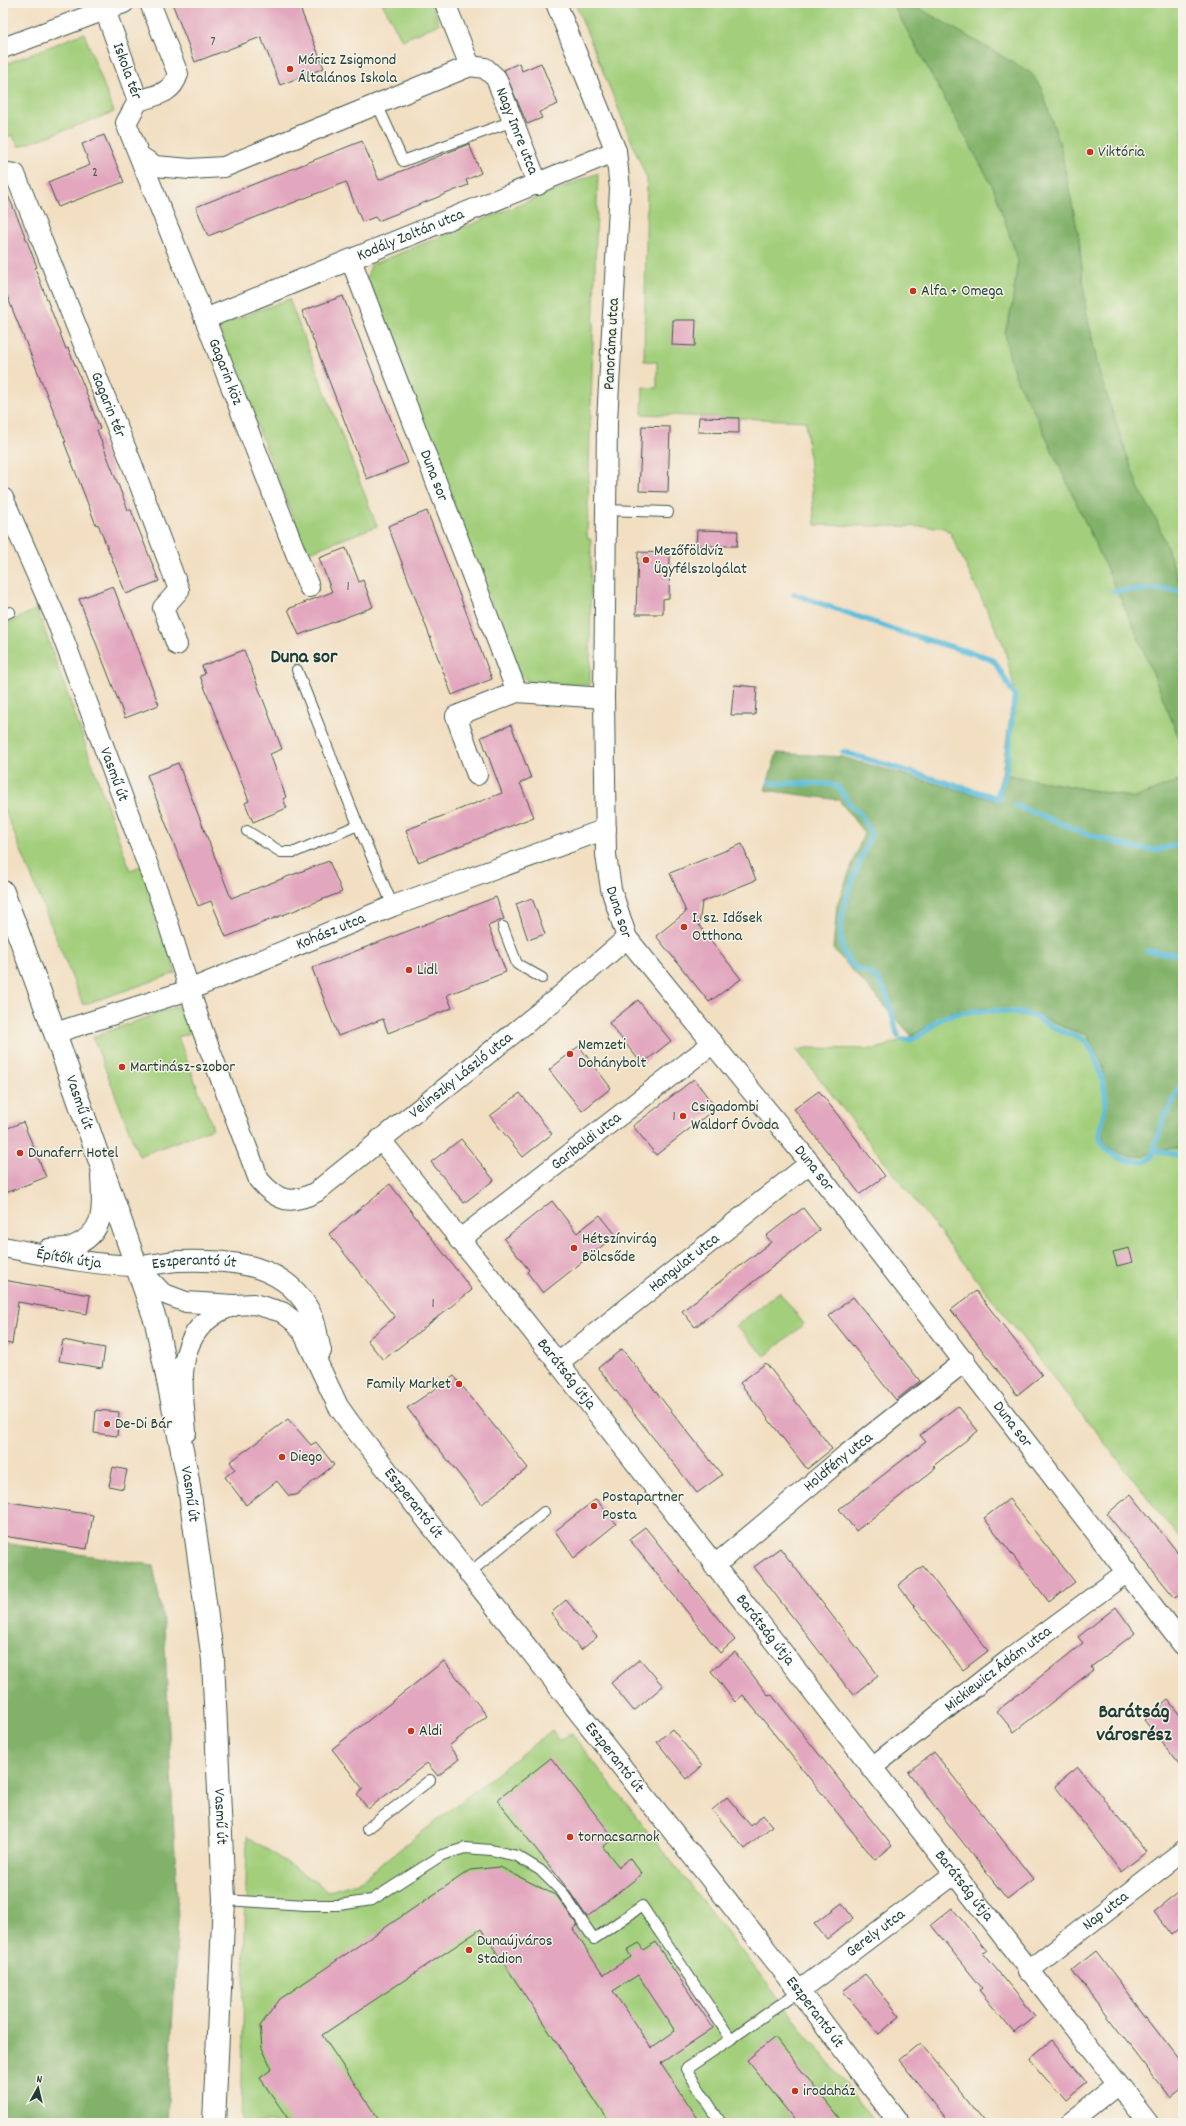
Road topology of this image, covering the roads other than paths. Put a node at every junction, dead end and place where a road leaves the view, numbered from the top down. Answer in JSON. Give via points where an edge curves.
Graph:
{"nodes":[{"id":1,"x":124,"y":3,"type":"edge"},
{"id":2,"x":150,"y":3,"type":"edge"},
{"id":3,"x":445,"y":3,"type":"edge"},
{"id":4,"x":556,"y":3,"type":"edge"},
{"id":5,"x":105,"y":10,"type":"junction"},
{"id":6,"x":3,"y":48,"type":"edge"},
{"id":7,"x":470,"y":66,"type":"junction"},
{"id":8,"x":138,"y":101,"type":"junction"},
{"id":9,"x":377,"y":104,"type":"junction"},
{"id":10,"x":513,"y":121,"type":"junction"},
{"id":11,"x":616,"y":151,"type":"junction"},
{"id":12,"x":141,"y":157,"type":"junction"},
{"id":13,"x":3,"y":172,"type":"edge"},
{"id":14,"x":538,"y":185,"type":"junction"},
{"id":15,"x":351,"y":260,"type":"junction"},
{"id":16,"x":205,"y":319,"type":"junction"},
{"id":17,"x":3,"y":498,"type":"edge"},
{"id":18,"x":605,"y":510,"type":"junction"},
{"id":19,"x":668,"y":512,"type":"dead end"},
{"id":20,"x":309,"y":587,"type":"dead end"},
{"id":21,"x":177,"y":645,"type":"dead end"},
{"id":22,"x":297,"y":670,"type":"dead end"},
{"id":23,"x":517,"y":692,"type":"junction"},
{"id":24,"x":604,"y":698,"type":"junction"},
{"id":25,"x":477,"y":775,"type":"dead end"},
{"id":26,"x":358,"y":826,"type":"junction"},
{"id":27,"x":606,"y":829,"type":"junction"},
{"id":28,"x":247,"y":831,"type":"dead end"},
{"id":29,"x":3,"y":892,"type":"edge"},
{"id":30,"x":393,"y":906,"type":"junction"},
{"id":31,"x":503,"y":926,"type":"dead end"},
{"id":32,"x":628,"y":938,"type":"junction"},
{"id":33,"x":542,"y":978,"type":"dead end"},
{"id":34,"x":189,"y":990,"type":"junction"},
{"id":35,"x":55,"y":1033,"type":"junction"},
{"id":36,"x":713,"y":1043,"type":"junction"},
{"id":37,"x":380,"y":1139,"type":"junction"},
{"id":38,"x":100,"y":1163,"type":"junction"},
{"id":39,"x":810,"y":1163,"type":"junction"},
{"id":40,"x":288,"y":1201,"type":"joint"},
{"id":41,"x":459,"y":1240,"type":"junction"},
{"id":42,"x":3,"y":1247,"type":"edge"},
{"id":43,"x":28,"y":1252,"type":"junction"},
{"id":44,"x":136,"y":1266,"type":"junction"},
{"id":45,"x":234,"y":1305,"type":"junction"},
{"id":46,"x":965,"y":1361,"type":"junction"},
{"id":47,"x":558,"y":1363,"type":"junction"},
{"id":48,"x":330,"y":1392,"type":"junction"},
{"id":49,"x":188,"y":1480,"type":"junction"},
{"id":50,"x":544,"y":1512,"type":"dead end"},
{"id":51,"x":714,"y":1566,"type":"junction"},
{"id":52,"x":1127,"y":1572,"type":"junction"},
{"id":53,"x":469,"y":1573,"type":"junction"},
{"id":54,"x":1183,"y":1645,"type":"edge"},
{"id":55,"x":871,"y":1768,"type":"junction"},
{"id":56,"x":430,"y":1780,"type":"dead end"},
{"id":57,"x":367,"y":1829,"type":"dead end"},
{"id":58,"x":1183,"y":1851,"type":"edge"},
{"id":59,"x":953,"y":1875,"type":"junction"},
{"id":60,"x":224,"y":1900,"type":"junction"},
{"id":61,"x":1028,"y":1971,"type":"junction"},
{"id":62,"x":799,"y":1991,"type":"junction"},
{"id":63,"x":730,"y":2039,"type":"junction"},
{"id":64,"x":1117,"y":2085,"type":"junction"},
{"id":65,"x":214,"y":2123,"type":"edge"},
{"id":66,"x":721,"y":2123,"type":"edge"},
{"id":67,"x":899,"y":2123,"type":"edge"},
{"id":68,"x":1069,"y":2123,"type":"edge"},
{"id":69,"x":1148,"y":2123,"type":"edge"}],
"edges":[{"from":1,"to":5,"type":"street"},
{"from":2,"to":8,"type":"street","name":"Iskola tér","via":[[178,74],[175,84],[167,91]]},
{"from":3,"to":7,"type":"street"},
{"from":4,"to":11,"type":"street","name":"Panoráma utca"},
{"from":5,"to":6,"type":"street"},
{"from":5,"to":8,"type":"street","name":"Iskola tér"},
{"from":7,"to":9,"type":"street"},
{"from":7,"to":10,"type":"street","name":"Nagy Imre utca","via":[[485,68],[496,78]]},
{"from":8,"to":12,"type":"street","via":[[126,124]]},
{"from":9,"to":10,"type":"lane","via":[[403,161]]},
{"from":9,"to":12,"type":"street","via":[[224,167],[190,169],[155,166]]},
{"from":10,"to":14,"type":"street","name":"Nagy Imre utca"},
{"from":11,"to":14,"type":"street","name":"Kodály Zoltán utca"},
{"from":11,"to":18,"type":"street","name":"Panoráma utca","via":[[620,195],[607,420]]},
{"from":12,"to":16,"type":"street","name":"Gagarin köz"},
{"from":13,"to":21,"type":"street","name":"Gagarin tér","via":[[15,174],[132,464],[179,590],[163,608]]},
{"from":14,"to":15,"type":"street","name":"Kodály Zoltán utca"},
{"from":15,"to":16,"type":"street","name":"Kodály Zoltán utca"},
{"from":15,"to":23,"type":"street","name":"Duna sor"},
{"from":16,"to":20,"type":"street","name":"Gagarin köz"},
{"from":17,"to":34,"type":"street","name":"Vasmű út","via":[[55,616],[160,898]]},
{"from":18,"to":19,"type":"lane"},
{"from":18,"to":24,"type":"street","name":"Panoráma utca"},
{"from":22,"to":26,"type":"lane"},
{"from":23,"to":24,"type":"street"},
{"from":23,"to":25,"type":"street","via":[[456,716]]},
{"from":24,"to":27,"type":"street","name":"Duna sor"},
{"from":26,"to":28,"type":"lane","via":[[295,852],[281,852]]},
{"from":26,"to":30,"type":"lane"},
{"from":27,"to":30,"type":"street","name":"Kohász utca"},
{"from":27,"to":32,"type":"street","name":"Duna sor","via":[[606,856],[611,889]]},
{"from":29,"to":35,"type":"street","name":"Vasmű út"},
{"from":30,"to":34,"type":"street","name":"Kohász utca"},
{"from":31,"to":33,"type":"lane","via":[[517,964]]},
{"from":32,"to":36,"type":"street","name":"Duna sor"},
{"from":32,"to":37,"type":"street","name":"Velinszky László utca","via":[[561,995]]},
{"from":34,"to":35,"type":"street","name":"Kohász utca"},
{"from":34,"to":40,"type":"street","name":"Vasmű út","via":[[260,1180],[271,1194]]},
{"from":35,"to":38,"type":"street","name":"Vasmű út"},
{"from":36,"to":39,"type":"street","name":"Duna sor"},
{"from":36,"to":41,"type":"street","name":"Garibaldi utca"},
{"from":37,"to":40,"type":"street","name":"Velinszky László utca","via":[[316,1192],[304,1198]]},
{"from":37,"to":41,"type":"street","name":"Barátság útja"},
{"from":38,"to":43,"type":"street","via":[[103,1211],[99,1224],[90,1235],[74,1246]]},
{"from":38,"to":44,"type":"street","name":"Vasmű út"},
{"from":39,"to":46,"type":"street","name":"Duna sor"},
{"from":39,"to":47,"type":"street","name":"Hangulat utca"},
{"from":41,"to":47,"type":"street","name":"Barátság útja"},
{"from":42,"to":43,"type":"street","name":"Építők útja"},
{"from":43,"to":44,"type":"street","name":"Építők útja"},
{"from":44,"to":45,"type":"street","name":"Eszperantó út","via":[[162,1293],[186,1302]]},
{"from":44,"to":48,"type":"street","name":"Eszperantó út","via":[[176,1261],[218,1260],[266,1270],[296,1292],[313,1318]]},
{"from":44,"to":49,"type":"street","name":"Vasmű út","via":[[156,1322]]},
{"from":45,"to":48,"type":"street","name":"Eszperantó út","via":[[254,1304],[268,1307],[282,1312],[295,1322],[304,1334]]},
{"from":45,"to":49,"type":"street","name":"Eszperantó út","via":[[214,1314],[198,1330],[186,1349],[182,1371]]},
{"from":46,"to":51,"type":"street","name":"Holdfény utca","via":[[846,1455]]},
{"from":46,"to":52,"type":"street","name":"Duna sor"},
{"from":47,"to":51,"type":"street","name":"Barátság útja"},
{"from":48,"to":53,"type":"street","name":"Eszperantó út","via":[[350,1423]]},
{"from":49,"to":60,"type":"street","name":"Vasmű út","via":[[213,1660]]},
{"from":50,"to":53,"type":"lane"},
{"from":51,"to":55,"type":"street","name":"Barátság útja"},
{"from":52,"to":54,"type":"street","name":"Duna sor"},
{"from":52,"to":55,"type":"street","name":"Mickiewicz Ádám utca"},
{"from":53,"to":62,"type":"street","name":"Eszperantó út"},
{"from":55,"to":59,"type":"street","name":"Barátság útja"},
{"from":56,"to":57,"type":"lane"},
{"from":58,"to":61,"type":"street","name":"Nap utca"},
{"from":59,"to":61,"type":"street","name":"Barátság útja"},
{"from":59,"to":62,"type":"street","name":"Gerely utca"},
{"from":60,"to":63,"type":"lane","via":[[306,1905],[372,1900],[442,1855],[464,1848],[491,1850],[517,1856],[540,1870],[562,1892],[594,1939],[642,1906]]},
{"from":60,"to":65,"type":"street","name":"Vasmű út"},
{"from":61,"to":64,"type":"street","name":"Barátság útja"},
{"from":62,"to":63,"type":"lane"},
{"from":62,"to":67,"type":"street","name":"Eszperantó út"},
{"from":63,"to":66,"type":"lane","via":[[686,2069]]},
{"from":64,"to":68,"type":"street"},
{"from":64,"to":69,"type":"street","name":"Barátság útja"}]}
